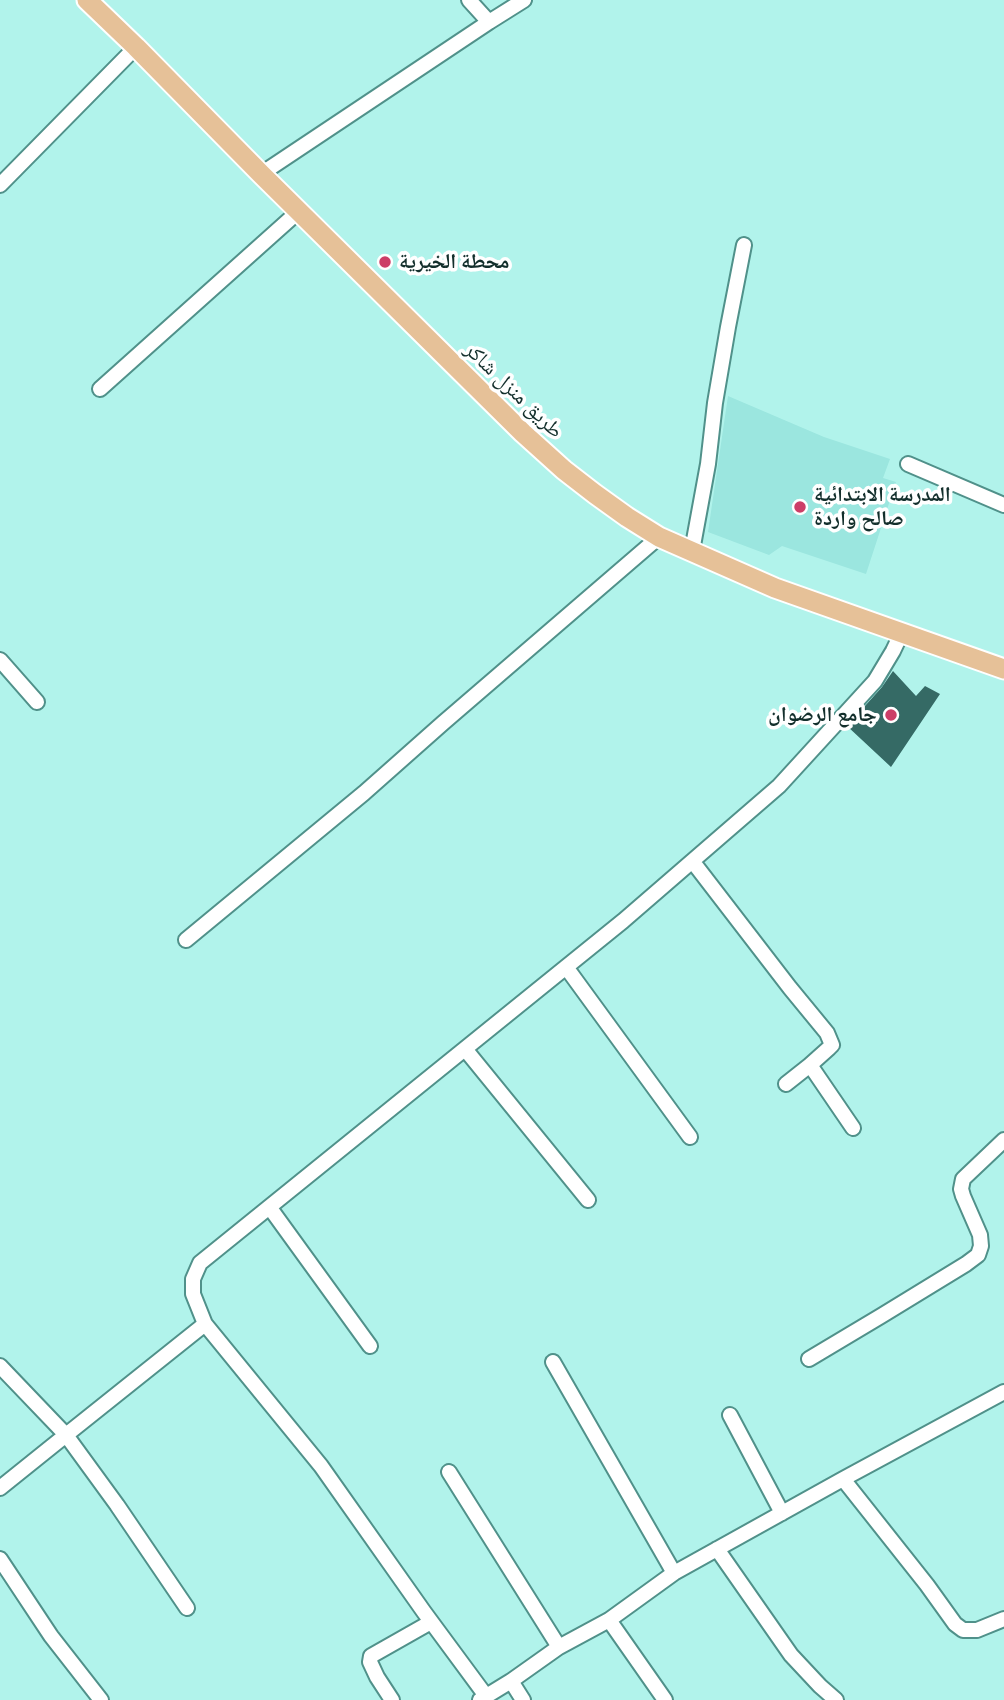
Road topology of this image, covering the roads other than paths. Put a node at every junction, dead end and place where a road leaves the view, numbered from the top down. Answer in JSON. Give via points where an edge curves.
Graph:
{"nodes":[{"id":1,"x":87,"y":0,"type":"edge"},
{"id":2,"x":469,"y":0,"type":"edge"},
{"id":3,"x":524,"y":0,"type":"edge"},
{"id":4,"x":489,"y":22,"type":"junction"},
{"id":5,"x":136,"y":47,"type":"junction"},
{"id":6,"x":261,"y":174,"type":"junction"},
{"id":7,"x":0,"y":185,"type":"edge"},
{"id":8,"x":299,"y":211,"type":"junction"},
{"id":9,"x":744,"y":246,"type":"dead end"},
{"id":10,"x":100,"y":389,"type":"dead end"},
{"id":11,"x":908,"y":464,"type":"dead end"},
{"id":12,"x":1004,"y":505,"type":"edge"},
{"id":13,"x":659,"y":537,"type":"junction"},
{"id":14,"x":692,"y":551,"type":"junction"},
{"id":15,"x":902,"y":632,"type":"junction"},
{"id":16,"x":0,"y":660,"type":"edge"},
{"id":17,"x":1004,"y":669,"type":"edge"},
{"id":18,"x":37,"y":702,"type":"dead end"},
{"id":19,"x":693,"y":862,"type":"junction"},
{"id":20,"x":186,"y":940,"type":"dead end"},
{"id":21,"x":566,"y":967,"type":"junction"},
{"id":22,"x":465,"y":1049,"type":"junction"},
{"id":23,"x":810,"y":1065,"type":"junction"},
{"id":24,"x":786,"y":1084,"type":"dead end"},
{"id":25,"x":853,"y":1128,"type":"dead end"},
{"id":26,"x":690,"y":1136,"type":"dead end"},
{"id":27,"x":1004,"y":1140,"type":"edge"},
{"id":28,"x":588,"y":1200,"type":"dead end"},
{"id":29,"x":270,"y":1208,"type":"junction"},
{"id":30,"x":205,"y":1324,"type":"junction"},
{"id":31,"x":370,"y":1346,"type":"dead end"},
{"id":32,"x":809,"y":1359,"type":"dead end"},
{"id":33,"x":553,"y":1362,"type":"dead end"},
{"id":34,"x":2,"y":1370,"type":"edge"},
{"id":35,"x":1004,"y":1392,"type":"edge"},
{"id":36,"x":730,"y":1415,"type":"dead end"},
{"id":37,"x":65,"y":1435,"type":"junction"},
{"id":38,"x":449,"y":1472,"type":"dead end"},
{"id":39,"x":843,"y":1479,"type":"junction"},
{"id":40,"x":0,"y":1488,"type":"edge"},
{"id":41,"x":782,"y":1513,"type":"junction"},
{"id":42,"x":717,"y":1549,"type":"junction"},
{"id":43,"x":0,"y":1559,"type":"edge"},
{"id":44,"x":674,"y":1573,"type":"junction"},
{"id":45,"x":187,"y":1608,"type":"dead end"},
{"id":46,"x":1004,"y":1619,"type":"edge"},
{"id":47,"x":609,"y":1620,"type":"junction"},
{"id":48,"x":431,"y":1622,"type":"junction"},
{"id":49,"x":559,"y":1647,"type":"junction"},
{"id":50,"x":512,"y":1681,"type":"junction"},
{"id":51,"x":483,"y":1698,"type":"edge"},
{"id":52,"x":101,"y":1700,"type":"edge"},
{"id":53,"x":392,"y":1700,"type":"edge"},
{"id":54,"x":523,"y":1700,"type":"edge"},
{"id":55,"x":664,"y":1700,"type":"edge"},
{"id":56,"x":836,"y":1700,"type":"edge"}],
"edges":[{"from":1,"to":5,"type":"main road","name":"طريق منزل شاكر"},
{"from":2,"to":4,"type":"street"},
{"from":3,"to":4,"type":"street"},
{"from":4,"to":6,"type":"street"},
{"from":5,"to":6,"type":"main road","name":"طريق منزل شاكر"},
{"from":5,"to":7,"type":"street"},
{"from":6,"to":8,"type":"main road","name":"طريق منزل شاكر"},
{"from":8,"to":10,"type":"street"},
{"from":8,"to":13,"type":"main road","name":"طريق منزل شاكر","via":[[523,433],[595,494]]},
{"from":9,"to":14,"type":"street"},
{"from":11,"to":12,"type":"street"},
{"from":13,"to":14,"type":"main road","name":"طريق منزل شاكر"},
{"from":13,"to":20,"type":"street","via":[[364,793]]},
{"from":14,"to":15,"type":"main road","name":"طريق منزل شاكر","via":[[775,588]]},
{"from":15,"to":17,"type":"main road","name":"طريق منزل شاكر"},
{"from":15,"to":19,"type":"street","via":[[875,681],[839,722],[779,786]]},
{"from":16,"to":18,"type":"street"},
{"from":19,"to":21,"type":"street"},
{"from":19,"to":23,"type":"street","via":[[827,1033],[832,1045]]},
{"from":21,"to":22,"type":"street"},
{"from":21,"to":26,"type":"street"},
{"from":22,"to":28,"type":"street"},
{"from":22,"to":29,"type":"street"},
{"from":23,"to":24,"type":"street"},
{"from":23,"to":25,"type":"street"},
{"from":27,"to":32,"type":"street","via":[[963,1179],[963,1196],[982,1245],[978,1255]]},
{"from":29,"to":30,"type":"street","via":[[200,1263],[192,1294]]},
{"from":29,"to":31,"type":"street"},
{"from":30,"to":37,"type":"street"},
{"from":30,"to":48,"type":"street","via":[[321,1466]]},
{"from":33,"to":44,"type":"street"},
{"from":34,"to":37,"type":"street"},
{"from":35,"to":39,"type":"street"},
{"from":36,"to":41,"type":"street"},
{"from":37,"to":40,"type":"street"},
{"from":37,"to":45,"type":"street"},
{"from":38,"to":49,"type":"street"},
{"from":39,"to":41,"type":"street"},
{"from":39,"to":46,"type":"street","via":[[955,1624],[963,1630],[977,1630]]},
{"from":41,"to":42,"type":"street"},
{"from":42,"to":44,"type":"street"},
{"from":42,"to":56,"type":"street","via":[[791,1655]]},
{"from":43,"to":52,"type":"street"},
{"from":44,"to":47,"type":"street"},
{"from":47,"to":49,"type":"street"},
{"from":47,"to":55,"type":"street"},
{"from":48,"to":51,"type":"street"},
{"from":48,"to":53,"type":"street","via":[[370,1656]]},
{"from":49,"to":50,"type":"street"},
{"from":50,"to":51,"type":"street"},
{"from":50,"to":54,"type":"street"}]}
